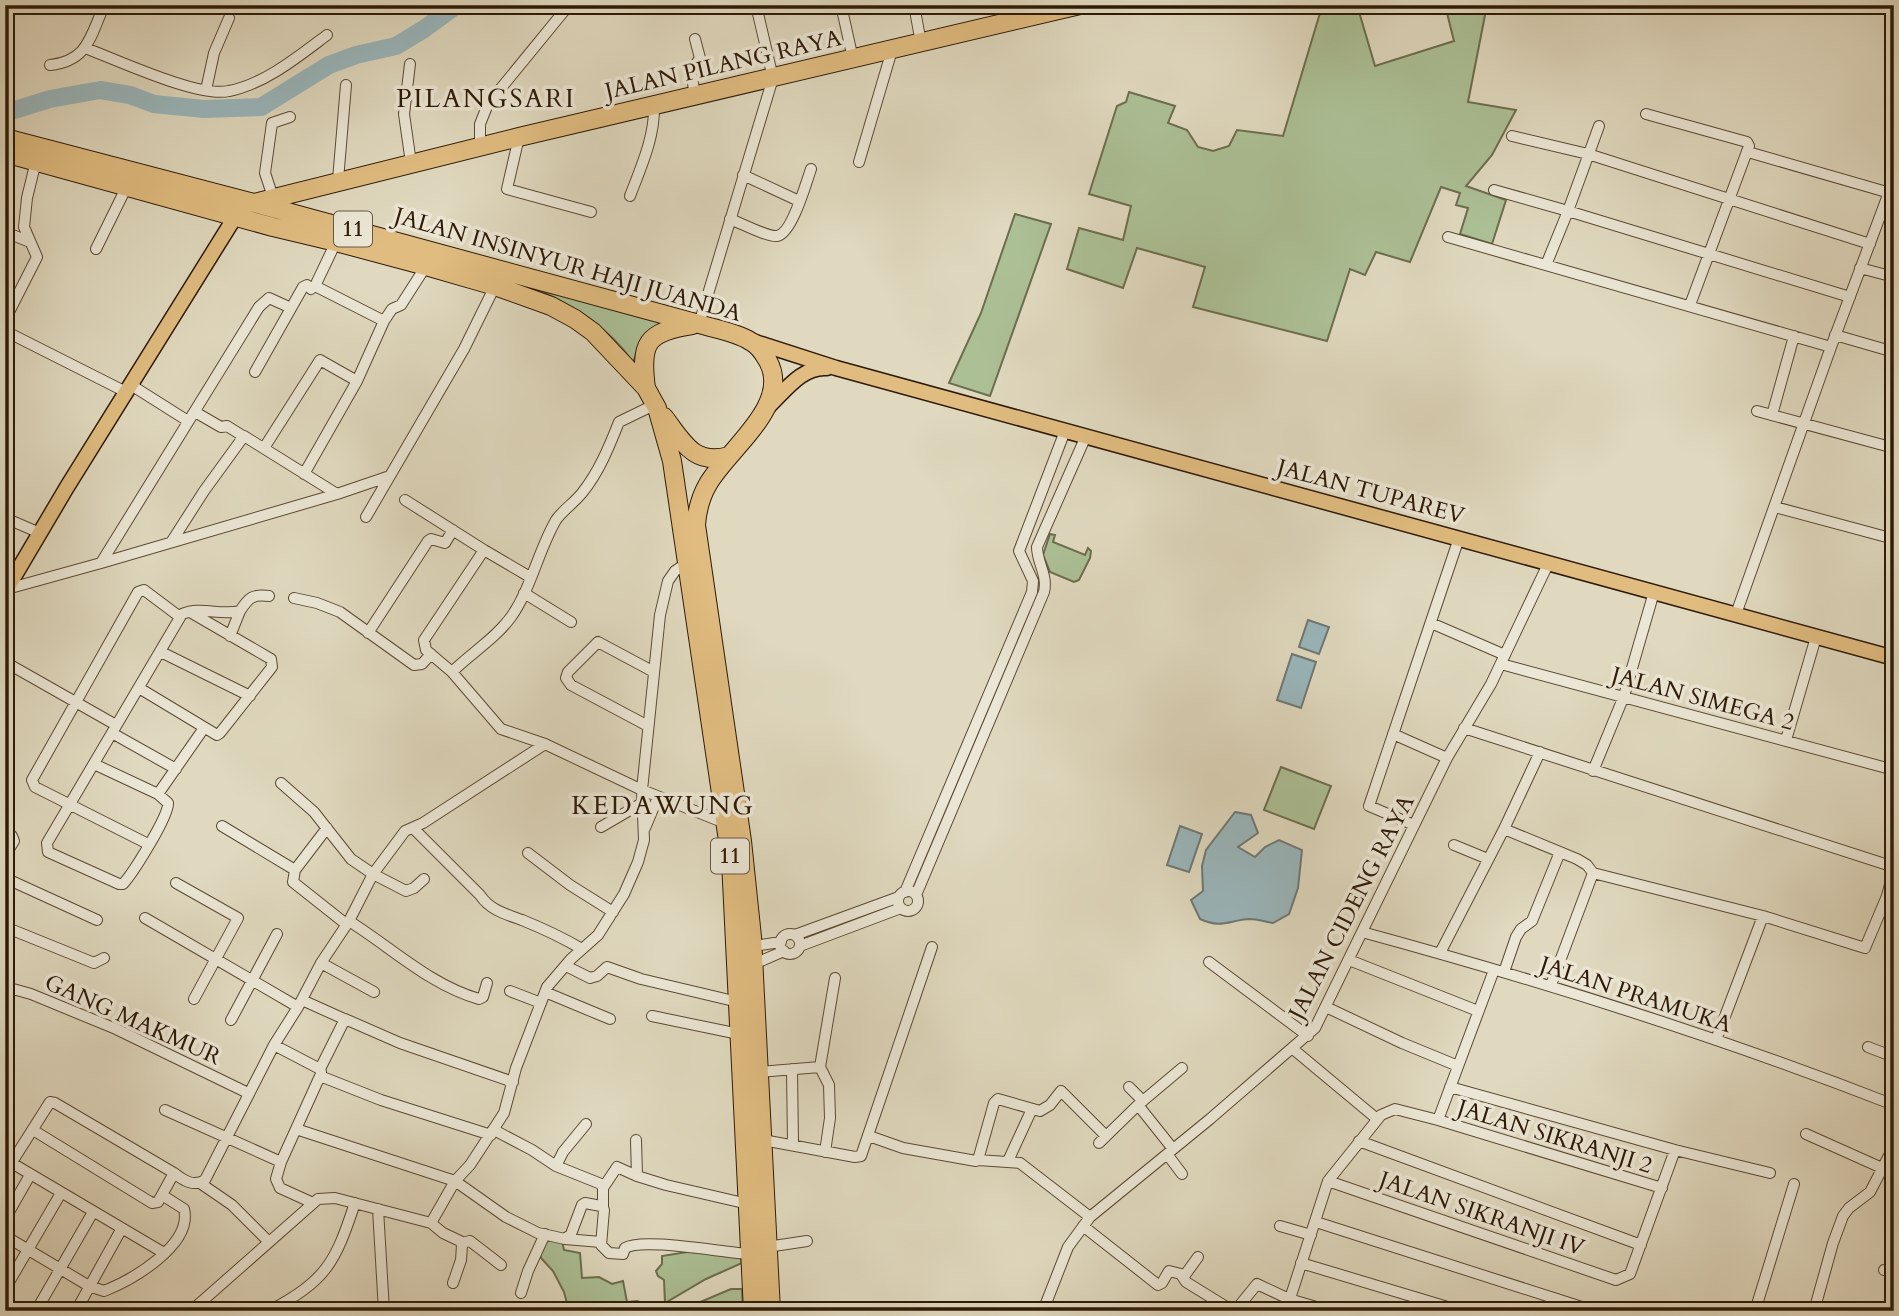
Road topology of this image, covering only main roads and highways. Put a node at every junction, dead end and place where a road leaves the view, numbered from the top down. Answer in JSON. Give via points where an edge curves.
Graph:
{"nodes":[{"id":1,"x":1080,"y":5,"type":"edge"},
{"id":2,"x":5,"y":138,"type":"edge"},
{"id":3,"x":5,"y":153,"type":"edge"},
{"id":4,"x":75,"y":164,"type":"junction"},
{"id":5,"x":276,"y":203,"type":"junction"},
{"id":6,"x":235,"y":217,"type":"junction"},
{"id":7,"x":273,"y":227,"type":"junction"},
{"id":8,"x":699,"y":324,"type":"junction"},
{"id":9,"x":751,"y":341,"type":"junction"},
{"id":10,"x":836,"y":368,"type":"junction"},
{"id":11,"x":646,"y":388,"type":"junction"},
{"id":12,"x":657,"y":406,"type":"junction"},
{"id":13,"x":765,"y":410,"type":"junction"},
{"id":14,"x":729,"y":456,"type":"junction"},
{"id":15,"x":6,"y":590,"type":"edge"},
{"id":16,"x":706,"y":645,"type":"junction"},
{"id":17,"x":1894,"y":658,"type":"edge"},
{"id":18,"x":719,"y":733,"type":"junction"},
{"id":19,"x":736,"y":842,"type":"junction"},
{"id":20,"x":753,"y":1311,"type":"edge"},
{"id":21,"x":771,"y":1311,"type":"edge"}],
"edges":[{"from":1,"to":5,"type":"highway","name":"JALAN PILANG RAYA","via":[[338,180]]},
{"from":2,"to":4,"type":"highway","name":"JALAN INSINYUR HAJI JUANDA","number":"11"},
{"from":3,"to":4,"type":"highway","name":"JALAN INSINYUR HAJI JUANDA","number":"11"},
{"from":4,"to":5,"type":"highway","name":"JALAN INSINYUR HAJI JUANDA","number":"11","via":[[254,203]]},
{"from":4,"to":6,"type":"highway","name":"JALAN INSINYUR HAJI JUANDA","number":"11","via":[[127,186]]},
{"from":5,"to":7,"type":"highway"},
{"from":5,"to":8,"type":"highway","name":"JALAN INSINYUR HAJI JUANDA","number":"11"},
{"from":6,"to":7,"type":"highway","name":"JALAN INSINYUR HAJI JUANDA","number":"11"},
{"from":6,"to":15,"type":"main road"},
{"from":7,"to":11,"type":"highway","name":"JALAN INSINYUR HAJI JUANDA","number":"11","via":[[537,300],[593,332]]},
{"from":8,"to":9,"type":"highway","name":"JALAN INSINYUR HAJI JUANDA","number":"11"},
{"from":8,"to":11,"type":"highway","via":[[663,331],[648,343],[643,355]]},
{"from":9,"to":10,"type":"main road","name":"JALAN TUPAREV"},
{"from":9,"to":13,"type":"highway","number":"11","via":[[773,372],[774,391]]},
{"from":10,"to":13,"type":"main road","via":[[820,367],[802,374]]},
{"from":10,"to":17,"type":"main road","name":"JALAN TUPAREV","via":[[1061,444],[1086,436]]},
{"from":11,"to":12,"type":"highway","number":"11"},
{"from":12,"to":14,"type":"highway","via":[[694,453],[716,460]]},
{"from":12,"to":16,"type":"highway","number":"11","via":[[672,461]]},
{"from":13,"to":14,"type":"highway","number":"11"},
{"from":14,"to":16,"type":"highway","number":"11","via":[[708,484],[696,514]]},
{"from":16,"to":18,"type":"highway","number":"11"},
{"from":18,"to":19,"type":"highway","number":"11"},
{"from":18,"to":19,"type":"highway","number":"11","via":[[725,823]]},
{"from":19,"to":20,"type":"highway","number":"11","via":[[739,1034]]},
{"from":19,"to":21,"type":"highway","number":"11","via":[[753,955]]}]}
